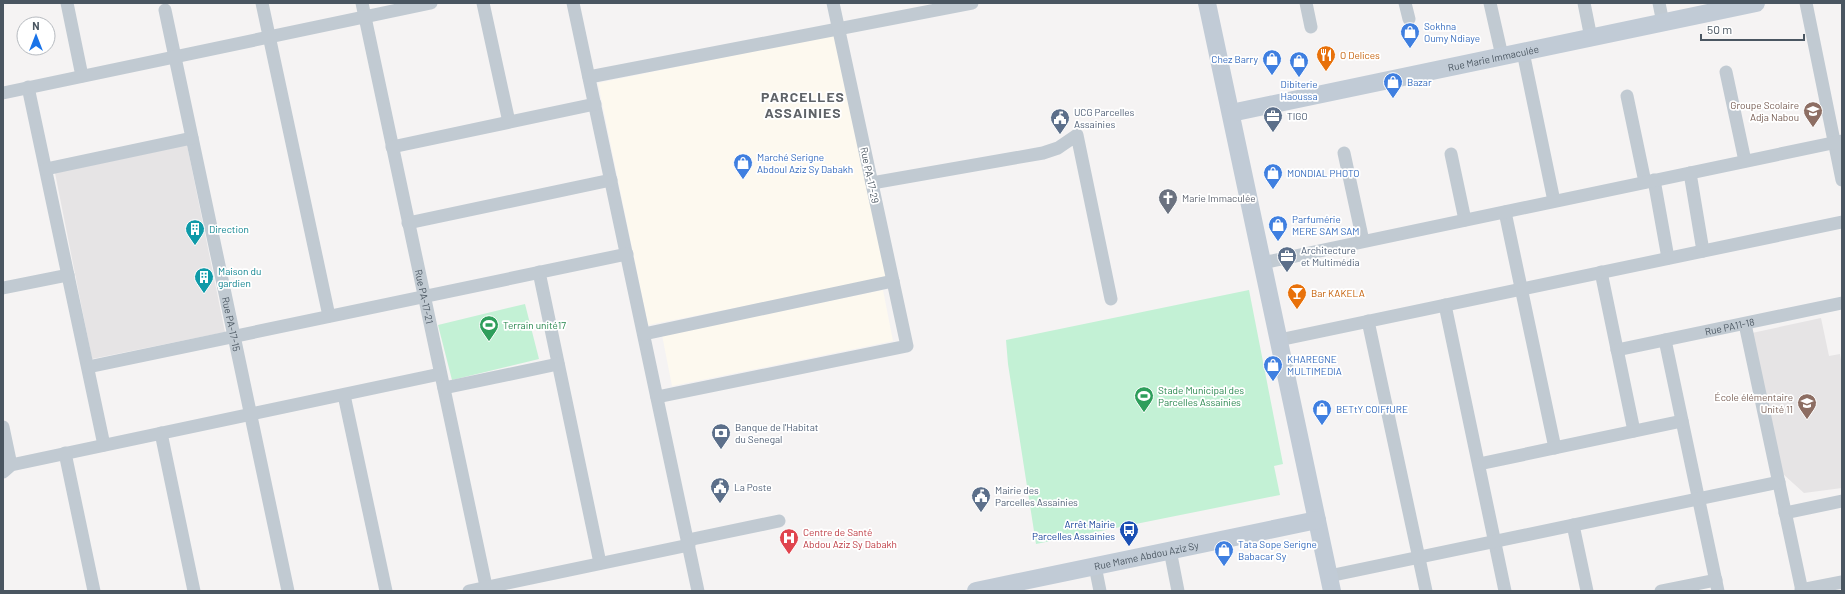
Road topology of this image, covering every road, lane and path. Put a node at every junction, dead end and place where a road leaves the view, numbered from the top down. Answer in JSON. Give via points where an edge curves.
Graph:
{"nodes":[{"id":1,"x":66,"y":3,"type":"edge"},
{"id":2,"x":262,"y":3,"type":"edge"},
{"id":3,"x":362,"y":3,"type":"edge"},
{"id":4,"x":431,"y":3,"type":"edge"},
{"id":5,"x":483,"y":3,"type":"edge"},
{"id":6,"x":573,"y":3,"type":"edge"},
{"id":7,"x":833,"y":3,"type":"edge"},
{"id":8,"x":971,"y":3,"type":"edge"},
{"id":9,"x":1207,"y":3,"type":"edge"},
{"id":10,"x":1306,"y":3,"type":"edge"},
{"id":11,"x":1406,"y":3,"type":"edge"},
{"id":12,"x":1490,"y":3,"type":"edge"},
{"id":13,"x":1584,"y":3,"type":"edge"},
{"id":14,"x":1659,"y":3,"type":"edge"},
{"id":15,"x":1756,"y":3,"type":"edge"},
{"id":16,"x":1806,"y":3,"type":"edge"},
{"id":17,"x":165,"y":10,"type":"dead end"},
{"id":18,"x":364,"y":17,"type":"junction"},
{"id":19,"x":1409,"y":19,"type":"dead end"},
{"id":20,"x":1663,"y":23,"type":"junction"},
{"id":21,"x":1311,"y":27,"type":"dead end"},
{"id":22,"x":839,"y":28,"type":"junction"},
{"id":23,"x":270,"y":37,"type":"junction"},
{"id":24,"x":1591,"y":38,"type":"junction"},
{"id":25,"x":1523,"y":52,"type":"junction"},
{"id":26,"x":1502,"y":56,"type":"junction"},
{"id":27,"x":175,"y":57,"type":"junction"},
{"id":28,"x":1726,"y":72,"type":"dead end"},
{"id":29,"x":82,"y":76,"type":"junction"},
{"id":30,"x":589,"y":77,"type":"junction"},
{"id":31,"x":28,"y":88,"type":"junction"},
{"id":32,"x":3,"y":93,"type":"edge"},
{"id":33,"x":1627,"y":96,"type":"dead end"},
{"id":34,"x":595,"y":104,"type":"junction"},
{"id":35,"x":1231,"y":113,"type":"junction"},
{"id":36,"x":509,"y":122,"type":"junction"},
{"id":37,"x":192,"y":138,"type":"junction"},
{"id":38,"x":1838,"y":142,"type":"edge"},
{"id":39,"x":392,"y":147,"type":"junction"},
{"id":40,"x":1344,"y":153,"type":"dead end"},
{"id":41,"x":1451,"y":154,"type":"dead end"},
{"id":42,"x":1745,"y":161,"type":"junction"},
{"id":43,"x":46,"y":169,"type":"junction"},
{"id":44,"x":1690,"y":173,"type":"junction"},
{"id":45,"x":611,"y":180,"type":"junction"},
{"id":46,"x":1842,"y":180,"type":"edge"},
{"id":47,"x":1650,"y":181,"type":"junction"},
{"id":48,"x":872,"y":182,"type":"junction"},
{"id":49,"x":1554,"y":202,"type":"junction"},
{"id":50,"x":1505,"y":212,"type":"junction"},
{"id":51,"x":1465,"y":220,"type":"junction"},
{"id":52,"x":1842,"y":222,"type":"edge"},
{"id":53,"x":408,"y":223,"type":"junction"},
{"id":54,"x":1363,"y":242,"type":"junction"},
{"id":55,"x":1703,"y":251,"type":"junction"},
{"id":56,"x":627,"y":254,"type":"junction"},
{"id":57,"x":1668,"y":258,"type":"junction"},
{"id":58,"x":1262,"y":263,"type":"junction"},
{"id":59,"x":539,"y":272,"type":"junction"},
{"id":60,"x":1601,"y":272,"type":"junction"},
{"id":61,"x":68,"y":275,"type":"junction"},
{"id":62,"x":894,"y":282,"type":"junction"},
{"id":63,"x":3,"y":288,"type":"edge"},
{"id":64,"x":1521,"y":289,"type":"junction"},
{"id":65,"x":424,"y":296,"type":"junction"},
{"id":66,"x":1111,"y":299,"type":"dead end"},
{"id":67,"x":1842,"y":303,"type":"edge"},
{"id":68,"x":1444,"y":305,"type":"junction"},
{"id":69,"x":329,"y":316,"type":"junction"},
{"id":70,"x":1368,"y":321,"type":"junction"},
{"id":71,"x":1745,"y":324,"type":"junction"},
{"id":72,"x":644,"y":334,"type":"junction"},
{"id":73,"x":234,"y":336,"type":"junction"},
{"id":74,"x":1279,"y":340,"type":"junction"},
{"id":75,"x":1665,"y":340,"type":"junction"},
{"id":76,"x":1617,"y":350,"type":"junction"},
{"id":77,"x":558,"y":364,"type":"junction"},
{"id":78,"x":88,"y":367,"type":"junction"},
{"id":79,"x":440,"y":374,"type":"junction"},
{"id":80,"x":444,"y":388,"type":"junction"},
{"id":81,"x":344,"y":395,"type":"junction"},
{"id":82,"x":657,"y":397,"type":"junction"},
{"id":83,"x":251,"y":414,"type":"junction"},
{"id":84,"x":1682,"y":421,"type":"junction"},
{"id":85,"x":3,"y":427,"type":"edge"},
{"id":86,"x":1634,"y":431,"type":"junction"},
{"id":87,"x":160,"y":433,"type":"junction"},
{"id":88,"x":104,"y":445,"type":"junction"},
{"id":89,"x":1555,"y":448,"type":"junction"},
{"id":90,"x":65,"y":453,"type":"junction"},
{"id":91,"x":1478,"y":464,"type":"junction"},
{"id":92,"x":7,"y":468,"type":"edge"},
{"id":93,"x":1778,"y":482,"type":"junction"},
{"id":94,"x":1698,"y":499,"type":"junction"},
{"id":95,"x":1842,"y":501,"type":"edge"},
{"id":96,"x":1785,"y":513,"type":"junction"},
{"id":97,"x":1317,"y":520,"type":"junction"},
{"id":98,"x":779,"y":521,"type":"dead end"},
{"id":99,"x":1573,"y":525,"type":"junction"},
{"id":100,"x":1495,"y":542,"type":"junction"},
{"id":101,"x":688,"y":543,"type":"junction"},
{"id":102,"x":1170,"y":550,"type":"junction"},
{"id":103,"x":1419,"y":558,"type":"junction"},
{"id":104,"x":600,"y":564,"type":"junction"},
{"id":105,"x":1095,"y":566,"type":"junction"},
{"id":106,"x":1842,"y":582,"type":"edge"},
{"id":107,"x":1331,"y":584,"type":"edge"},
{"id":108,"x":1717,"y":585,"type":"edge"},
{"id":109,"x":1004,"y":588,"type":"edge"},
{"id":110,"x":486,"y":589,"type":"edge"},
{"id":111,"x":94,"y":591,"type":"edge"},
{"id":112,"x":194,"y":591,"type":"edge"},
{"id":113,"x":288,"y":591,"type":"edge"},
{"id":114,"x":386,"y":591,"type":"edge"},
{"id":115,"x":469,"y":591,"type":"edge"},
{"id":116,"x":698,"y":591,"type":"edge"},
{"id":117,"x":976,"y":591,"type":"edge"},
{"id":118,"x":1100,"y":591,"type":"edge"},
{"id":119,"x":1178,"y":591,"type":"edge"},
{"id":120,"x":1426,"y":591,"type":"edge"},
{"id":121,"x":1506,"y":591,"type":"edge"},
{"id":122,"x":1587,"y":591,"type":"edge"},
{"id":123,"x":1661,"y":591,"type":"edge"},
{"id":124,"x":1802,"y":591,"type":"edge"}],
"edges":[{"from":1,"to":29,"type":"street"},
{"from":2,"to":23,"type":"street"},
{"from":3,"to":18,"type":"street","name":"Rue PA-17-21"},
{"from":4,"to":18,"type":"street"},
{"from":5,"to":36,"type":"street"},
{"from":6,"to":30,"type":"street"},
{"from":7,"to":22,"type":"street","name":"Rue PA-17-29"},
{"from":8,"to":22,"type":"street"},
{"from":9,"to":35,"type":"street"},
{"from":10,"to":21,"type":"street"},
{"from":11,"to":19,"type":"street"},
{"from":12,"to":26,"type":"street"},
{"from":13,"to":24,"type":"street"},
{"from":14,"to":20,"type":"street"},
{"from":15,"to":20,"type":"street","name":"Rue Marie Immaculée"},
{"from":16,"to":38,"type":"street"},
{"from":17,"to":27,"type":"street","name":"Rue PA-17-15"},
{"from":18,"to":23,"type":"street"},
{"from":18,"to":39,"type":"street","name":"Rue PA-17-21"},
{"from":20,"to":24,"type":"street","name":"Rue Marie Immaculée"},
{"from":22,"to":30,"type":"street"},
{"from":22,"to":48,"type":"street","name":"Rue PA-17-29"},
{"from":23,"to":27,"type":"street"},
{"from":23,"to":69,"type":"street"},
{"from":24,"to":25,"type":"street","name":"Rue Marie Immaculée"},
{"from":25,"to":26,"type":"street","name":"Rue Marie Immaculée"},
{"from":25,"to":49,"type":"street"},
{"from":26,"to":35,"type":"street","name":"Rue Marie Immaculée"},
{"from":27,"to":29,"type":"street"},
{"from":27,"to":37,"type":"street","name":"Rue PA-17-15"},
{"from":28,"to":42,"type":"street"},
{"from":29,"to":31,"type":"street"},
{"from":30,"to":34,"type":"street"},
{"from":31,"to":32,"type":"street"},
{"from":31,"to":43,"type":"street"},
{"from":33,"to":47,"type":"street"},
{"from":34,"to":36,"type":"street"},
{"from":34,"to":45,"type":"street"},
{"from":35,"to":58,"type":"street"},
{"from":36,"to":39,"type":"street"},
{"from":37,"to":43,"type":"street"},
{"from":37,"to":73,"type":"street","name":"Rue PA-17-15"},
{"from":38,"to":42,"type":"street"},
{"from":38,"to":46,"type":"street"},
{"from":39,"to":53,"type":"street","name":"Rue PA-17-21"},
{"from":40,"to":54,"type":"street"},
{"from":41,"to":51,"type":"street"},
{"from":42,"to":44,"type":"street"},
{"from":43,"to":61,"type":"street"},
{"from":44,"to":47,"type":"street"},
{"from":44,"to":55,"type":"street"},
{"from":45,"to":53,"type":"street"},
{"from":45,"to":56,"type":"street"},
{"from":47,"to":49,"type":"street"},
{"from":47,"to":57,"type":"street"},
{"from":48,"to":62,"type":"street","name":"Rue PA-17-29"},
{"from":48,"to":66,"type":"street","via":[[1043,153],[1058,148],[1077,134]]},
{"from":49,"to":50,"type":"street"},
{"from":50,"to":51,"type":"street"},
{"from":50,"to":64,"type":"street"},
{"from":51,"to":54,"type":"street"},
{"from":52,"to":55,"type":"street"},
{"from":53,"to":65,"type":"street","name":"Rue PA-17-21"},
{"from":54,"to":58,"type":"street"},
{"from":55,"to":57,"type":"street"},
{"from":56,"to":59,"type":"street"},
{"from":56,"to":72,"type":"street"},
{"from":57,"to":60,"type":"street"},
{"from":58,"to":74,"type":"street"},
{"from":59,"to":65,"type":"street"},
{"from":59,"to":77,"type":"street"},
{"from":60,"to":64,"type":"street"},
{"from":60,"to":76,"type":"street"},
{"from":61,"to":63,"type":"street"},
{"from":61,"to":78,"type":"street"},
{"from":62,"to":72,"type":"street"},
{"from":62,"to":82,"type":"street","name":"Rue PA-17-29","via":[[907,346]]},
{"from":64,"to":68,"type":"street"},
{"from":64,"to":89,"type":"street"},
{"from":65,"to":69,"type":"street"},
{"from":65,"to":79,"type":"street","name":"Rue PA-17-21"},
{"from":67,"to":71,"type":"street","name":"Rue PA11-18"},
{"from":68,"to":70,"type":"street"},
{"from":68,"to":91,"type":"street"},
{"from":69,"to":73,"type":"street"},
{"from":70,"to":74,"type":"street"},
{"from":70,"to":103,"type":"street"},
{"from":71,"to":75,"type":"street","name":"Rue PA11-18"},
{"from":71,"to":93,"type":"street"},
{"from":72,"to":82,"type":"street"},
{"from":73,"to":78,"type":"street"},
{"from":73,"to":83,"type":"street","name":"Rue PA-17-15"},
{"from":74,"to":97,"type":"street"},
{"from":75,"to":76,"type":"street","name":"Rue PA11-18"},
{"from":75,"to":84,"type":"street"},
{"from":76,"to":86,"type":"street"},
{"from":77,"to":80,"type":"street"},
{"from":77,"to":104,"type":"street"},
{"from":78,"to":88,"type":"street"},
{"from":79,"to":80,"type":"street","name":"Rue PA-17-21"},
{"from":79,"to":81,"type":"street"},
{"from":80,"to":110,"type":"street","name":"Rue PA-17-21"},
{"from":81,"to":83,"type":"street"},
{"from":81,"to":114,"type":"street"},
{"from":82,"to":101,"type":"street"},
{"from":83,"to":87,"type":"street"},
{"from":83,"to":113,"type":"street","name":"Rue PA-17-15"},
{"from":84,"to":86,"type":"street"},
{"from":84,"to":94,"type":"street"},
{"from":85,"to":92,"type":"street"},
{"from":86,"to":89,"type":"street"},
{"from":87,"to":88,"type":"street"},
{"from":87,"to":112,"type":"street"},
{"from":88,"to":90,"type":"street"},
{"from":89,"to":91,"type":"street"},
{"from":90,"to":92,"type":"street"},
{"from":90,"to":111,"type":"street"},
{"from":91,"to":100,"type":"street"},
{"from":93,"to":94,"type":"street"},
{"from":93,"to":96,"type":"street"},
{"from":94,"to":99,"type":"street"},
{"from":94,"to":108,"type":"street"},
{"from":95,"to":96,"type":"street"},
{"from":96,"to":124,"type":"street"},
{"from":97,"to":102,"type":"street","name":"Rue Mame Abdou Aziz Sy"},
{"from":97,"to":107,"type":"street"},
{"from":98,"to":101,"type":"street"},
{"from":99,"to":100,"type":"street"},
{"from":99,"to":122,"type":"street"},
{"from":100,"to":103,"type":"street"},
{"from":100,"to":121,"type":"street"},
{"from":101,"to":104,"type":"street"},
{"from":101,"to":116,"type":"street"},
{"from":102,"to":105,"type":"street","name":"Rue Mame Abdou Aziz Sy"},
{"from":102,"to":119,"type":"street"},
{"from":103,"to":107,"type":"street"},
{"from":103,"to":120,"type":"street"},
{"from":104,"to":110,"type":"street"},
{"from":105,"to":109,"type":"street","name":"Rue Mame Abdou Aziz Sy"},
{"from":105,"to":118,"type":"street"},
{"from":106,"to":124,"type":"street"},
{"from":108,"to":123,"type":"street"},
{"from":109,"to":117,"type":"street","name":"Rue Mame Abdou Aziz Sy"},
{"from":110,"to":115,"type":"street"}]}
